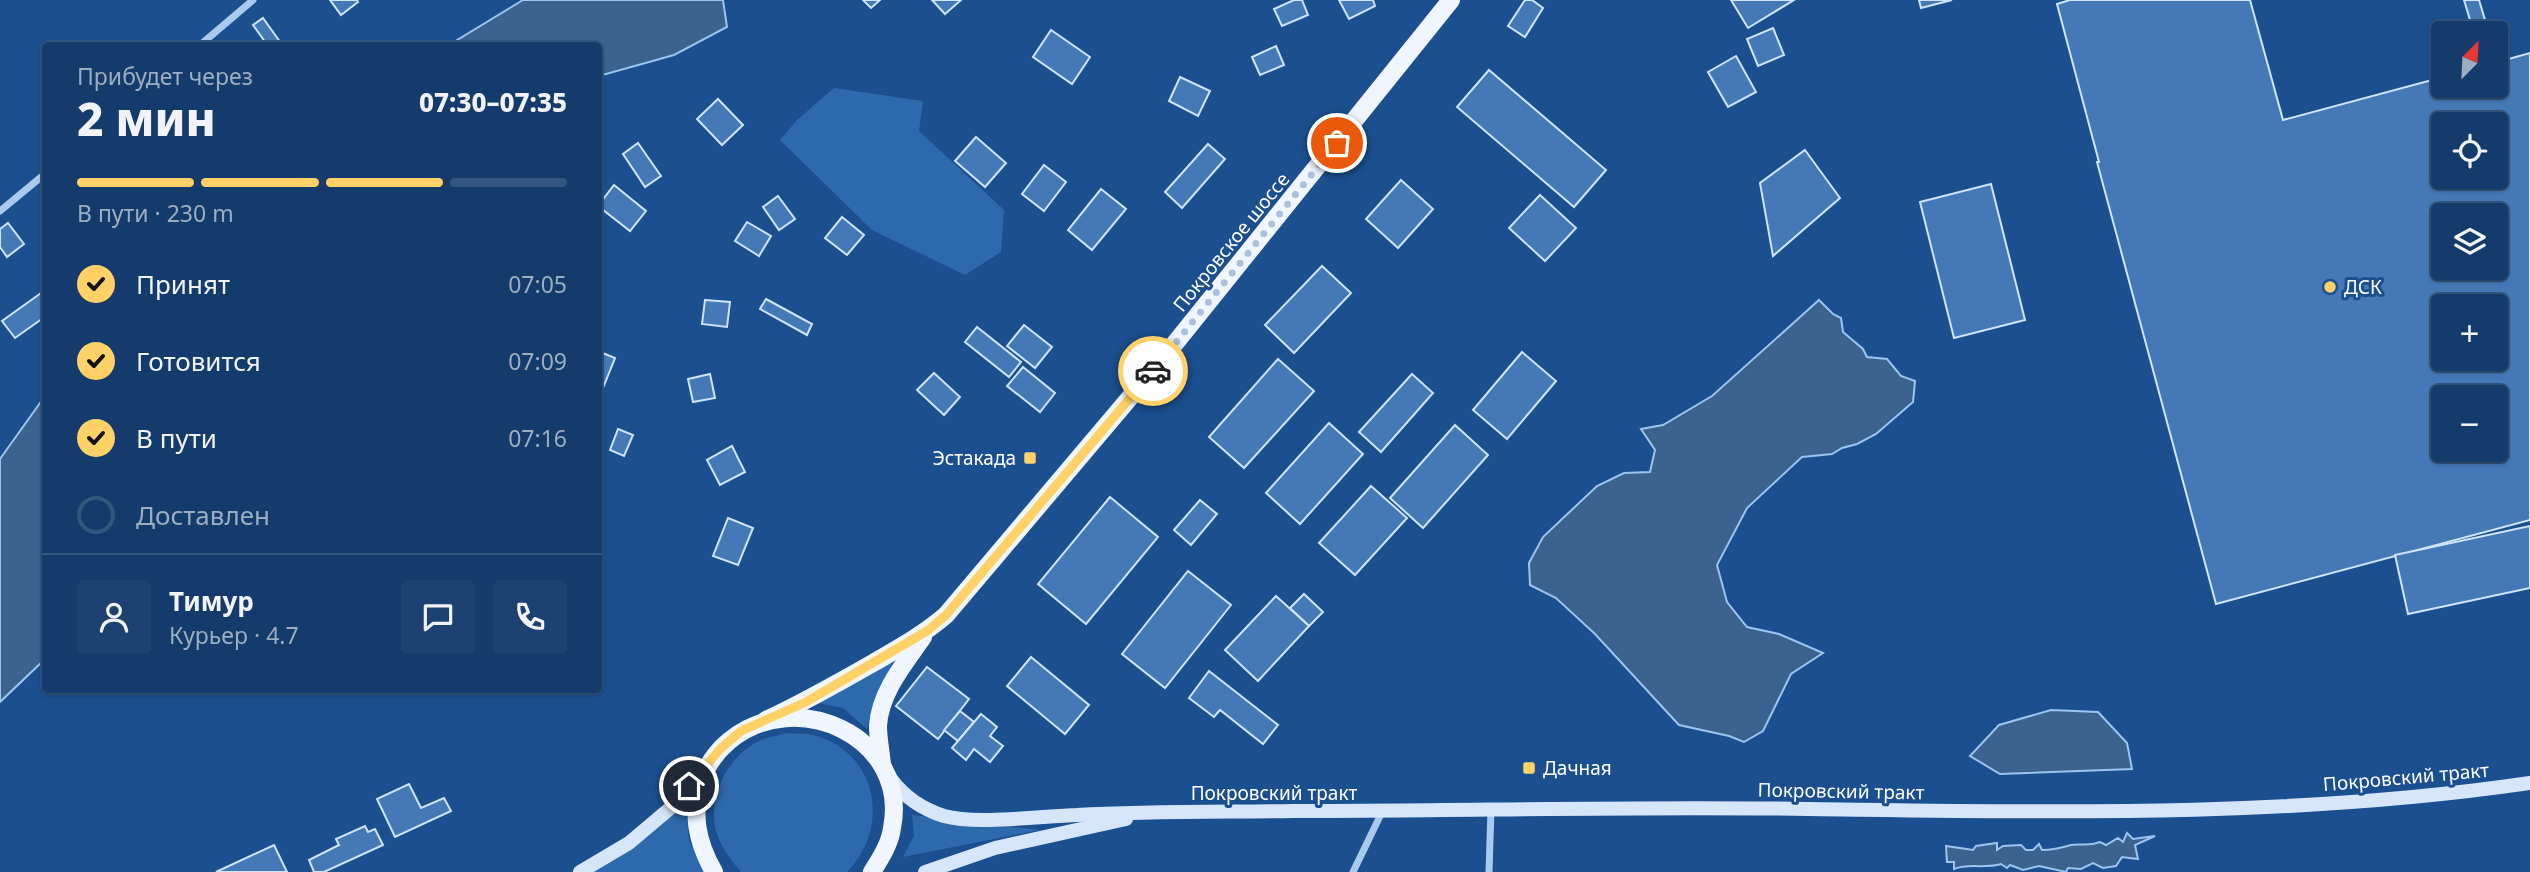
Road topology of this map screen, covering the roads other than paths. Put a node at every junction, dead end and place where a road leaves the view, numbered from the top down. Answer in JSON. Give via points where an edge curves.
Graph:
{"nodes":[{"id":1,"x":253,"y":0,"type":"edge"},
{"id":2,"x":1451,"y":0,"type":"edge"},
{"id":3,"x":204,"y":42,"type":"edge"},
{"id":4,"x":42,"y":176,"type":"edge"},
{"id":5,"x":0,"y":211,"type":"edge"},
{"id":6,"x":927,"y":631,"type":"junction"},
{"id":7,"x":766,"y":720,"type":"junction"},
{"id":8,"x":720,"y":749,"type":"junction"},
{"id":9,"x":885,"y":770,"type":"junction"},
{"id":10,"x":2530,"y":783,"type":"edge"},
{"id":11,"x":1491,"y":808,"type":"junction"},
{"id":12,"x":1382,"y":811,"type":"junction"},
{"id":13,"x":1151,"y":814,"type":"junction"},
{"id":14,"x":580,"y":872,"type":"edge"},
{"id":15,"x":714,"y":872,"type":"edge"},
{"id":16,"x":872,"y":872,"type":"edge"},
{"id":17,"x":925,"y":872,"type":"edge"},
{"id":18,"x":1353,"y":872,"type":"edge"},
{"id":19,"x":1489,"y":872,"type":"edge"}],
"edges":[{"from":1,"to":3,"type":"street"},
{"from":2,"to":6,"type":"main road","name":"Покровское шоссе","via":[[1160,362],[978,579]]},
{"from":4,"to":5,"type":"street"},
{"from":6,"to":7,"type":"main road","name":"Покровское шоссе","via":[[806,702]]},
{"from":6,"to":9,"type":"main road","name":"Покровское шоссе","via":[[883,703],[878,726]]},
{"from":7,"to":8,"type":"main road","name":"Покровское шоссе","via":[[741,731]]},
{"from":7,"to":9,"type":"main road","via":[[800,716],[833,724],[858,737]]},
{"from":8,"to":14,"type":"main road","via":[[674,805],[629,843]]},
{"from":8,"to":15,"type":"main road","via":[[696,797],[695,824]]},
{"from":9,"to":13,"type":"main road","via":[[902,794],[948,817]]},
{"from":9,"to":16,"type":"main road","name":"Покровское шоссе","via":[[894,803],[892,829]]},
{"from":10,"to":11,"type":"main road","name":"Покровский тракт","via":[[2370,801],[2185,811]]},
{"from":11,"to":12,"type":"main road","name":"Покровский тракт"},
{"from":11,"to":19,"type":"street"},
{"from":12,"to":13,"type":"main road","name":"Покровский тракт"},
{"from":12,"to":18,"type":"street"},
{"from":13,"to":17,"type":"main road","via":[[995,848]]}]}
